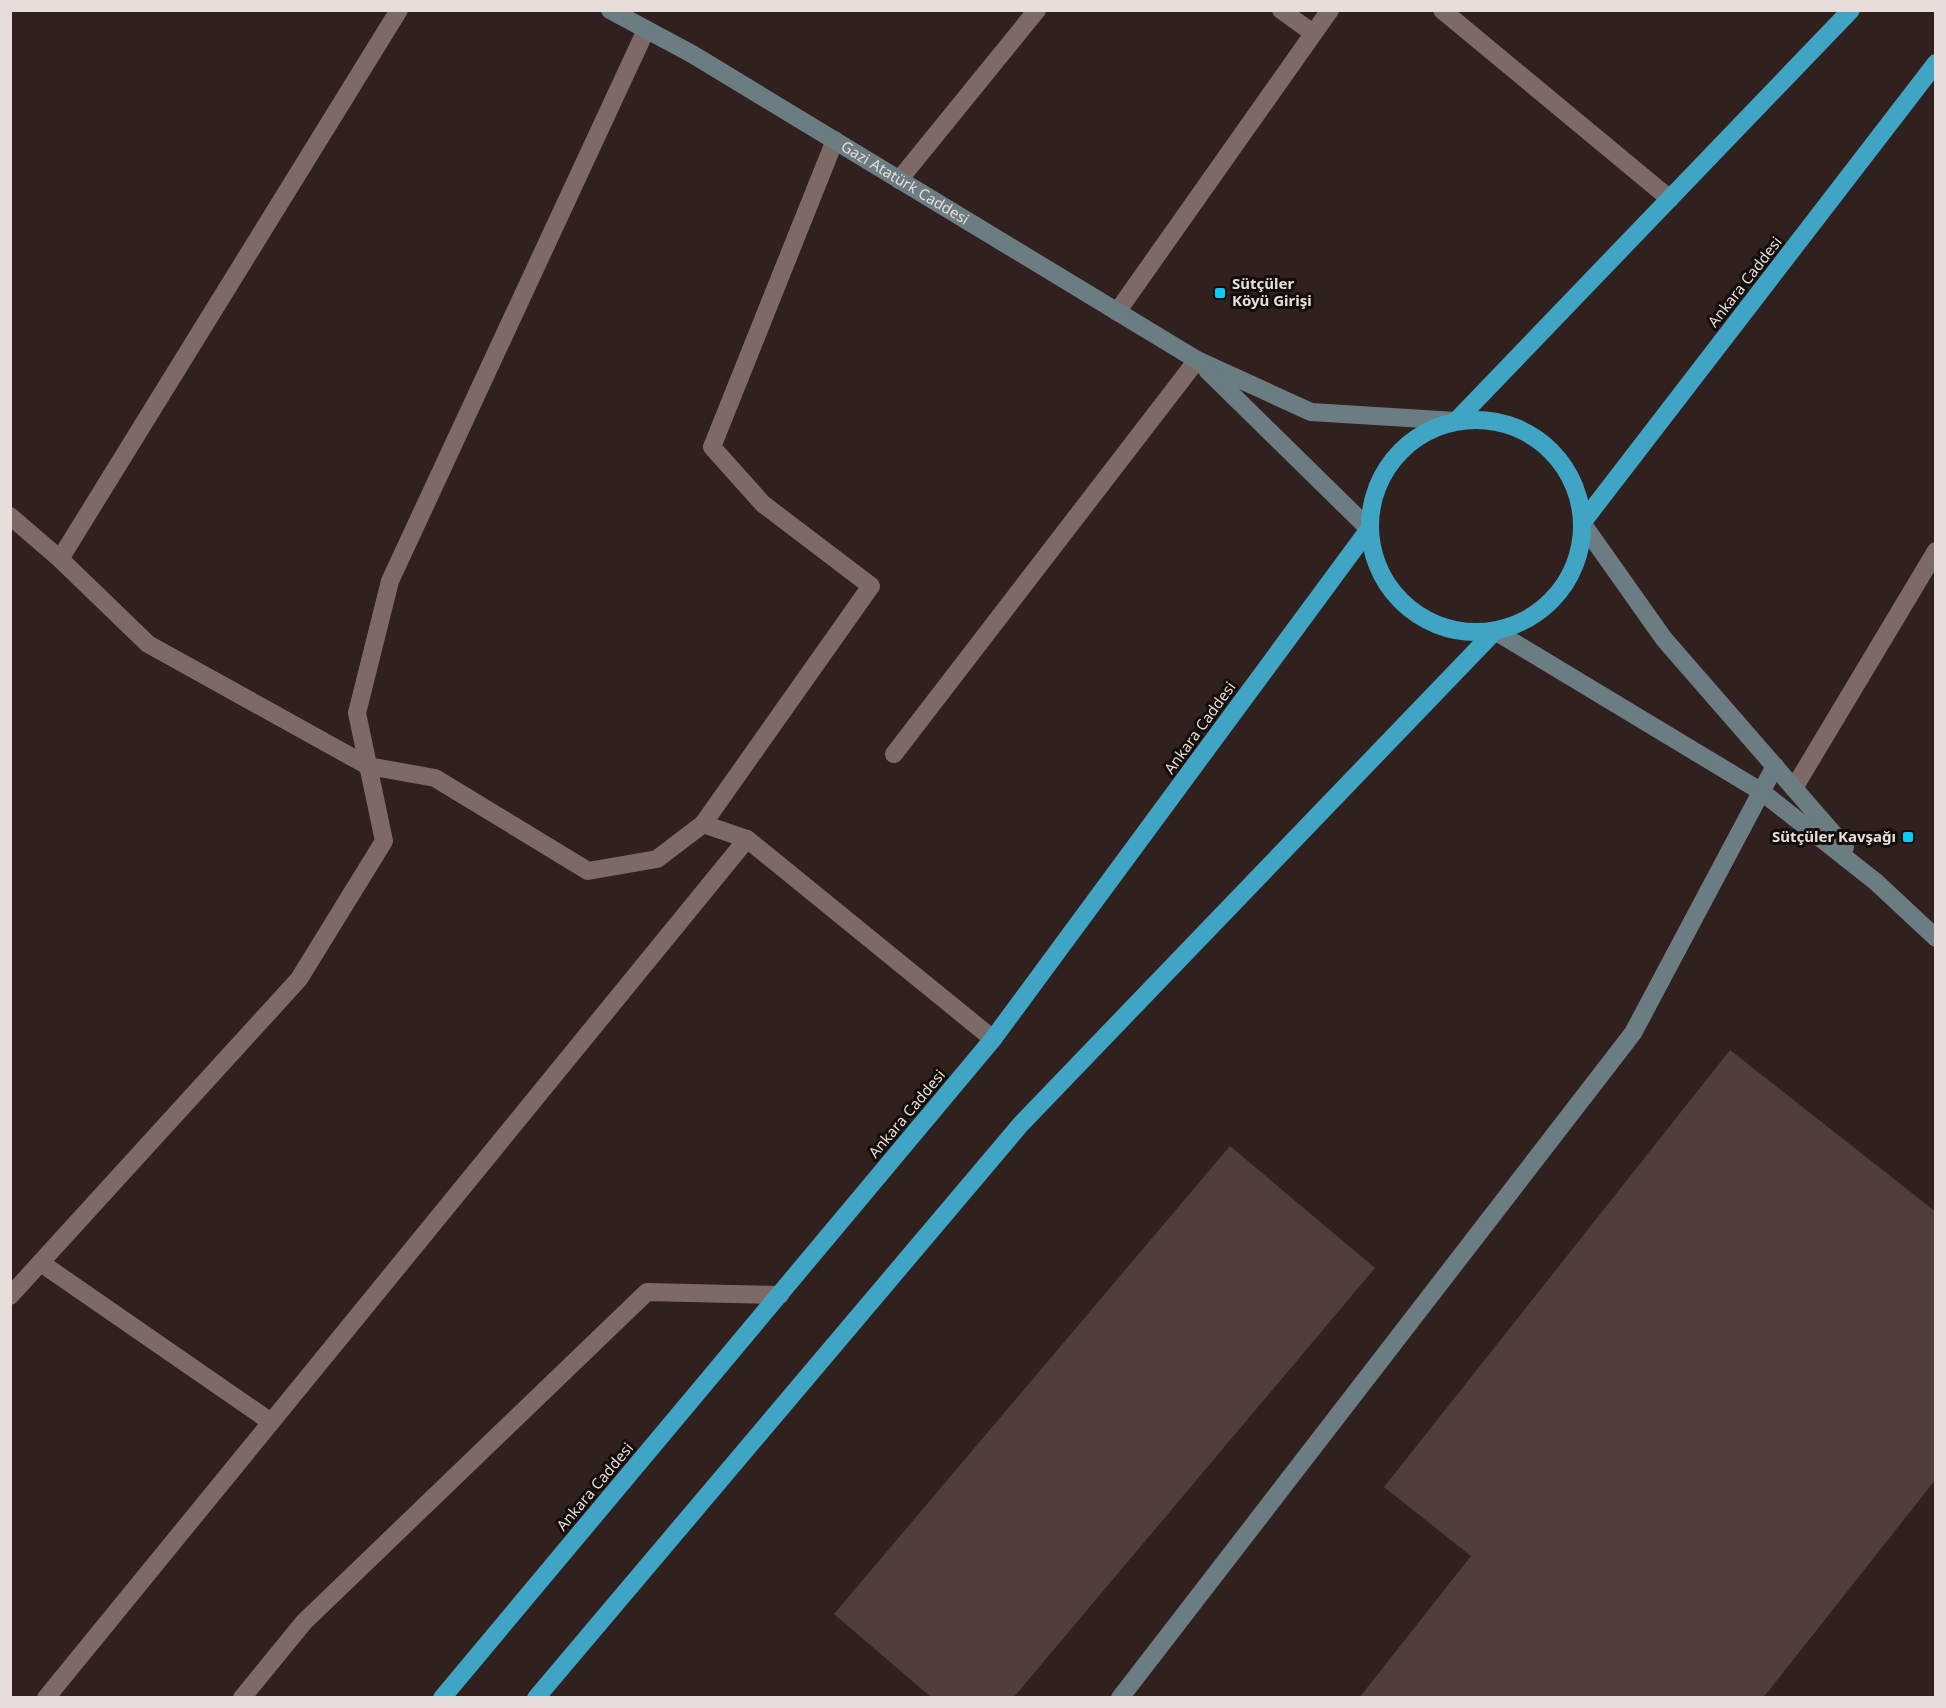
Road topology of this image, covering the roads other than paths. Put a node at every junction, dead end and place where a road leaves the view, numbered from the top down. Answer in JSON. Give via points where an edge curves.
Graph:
{"nodes":[{"id":1,"x":399,"y":10,"type":"edge"},
{"id":2,"x":610,"y":10,"type":"edge"},
{"id":3,"x":1037,"y":10,"type":"edge"},
{"id":4,"x":1281,"y":10,"type":"edge"},
{"id":5,"x":1330,"y":10,"type":"edge"},
{"id":6,"x":1442,"y":10,"type":"edge"},
{"id":7,"x":1851,"y":10,"type":"edge"},
{"id":8,"x":646,"y":30,"type":"junction"},
{"id":9,"x":1313,"y":33,"type":"junction"},
{"id":10,"x":1935,"y":63,"type":"edge"},
{"id":11,"x":835,"y":140,"type":"junction"},
{"id":12,"x":900,"y":180,"type":"junction"},
{"id":13,"x":1670,"y":199,"type":"junction"},
{"id":14,"x":1117,"y":312,"type":"junction"},
{"id":15,"x":1197,"y":360,"type":"junction"},
{"id":16,"x":1456,"y":421,"type":"junction"},
{"id":17,"x":10,"y":516,"type":"edge"},
{"id":18,"x":1582,"y":523,"type":"junction"},
{"id":19,"x":1369,"y":529,"type":"junction"},
{"id":20,"x":1935,"y":551,"type":"edge"},
{"id":21,"x":60,"y":559,"type":"junction"},
{"id":22,"x":1495,"y":631,"type":"junction"},
{"id":23,"x":894,"y":754,"type":"dead end"},
{"id":24,"x":368,"y":766,"type":"junction"},
{"id":25,"x":1775,"y":766,"type":"junction"},
{"id":26,"x":1794,"y":788,"type":"junction"},
{"id":27,"x":1762,"y":792,"type":"junction"},
{"id":28,"x":704,"y":824,"type":"junction"},
{"id":29,"x":747,"y":839,"type":"junction"},
{"id":30,"x":1876,"y":882,"type":"junction"},
{"id":31,"x":1935,"y":938,"type":"edge"},
{"id":32,"x":993,"y":1039,"type":"junction"},
{"id":33,"x":41,"y":1263,"type":"junction"},
{"id":34,"x":780,"y":1295,"type":"junction"},
{"id":35,"x":10,"y":1296,"type":"edge"},
{"id":36,"x":271,"y":1422,"type":"junction"},
{"id":37,"x":46,"y":1698,"type":"edge"},
{"id":38,"x":242,"y":1698,"type":"edge"},
{"id":39,"x":442,"y":1698,"type":"edge"},
{"id":40,"x":536,"y":1698,"type":"edge"},
{"id":41,"x":1120,"y":1698,"type":"edge"}],
"edges":[{"from":1,"to":21,"type":"street"},
{"from":2,"to":8,"type":"street","name":"Gazi Atatürk Caddesi"},
{"from":3,"to":12,"type":"street"},
{"from":4,"to":9,"type":"street"},
{"from":5,"to":9,"type":"street"},
{"from":6,"to":13,"type":"street"},
{"from":7,"to":13,"type":"highway","name":"Ankara Caddesi"},
{"from":8,"to":11,"type":"street","name":"Gazi Atatürk Caddesi"},
{"from":8,"to":24,"type":"street","via":[[390,581],[357,713]]},
{"from":9,"to":14,"type":"street"},
{"from":10,"to":18,"type":"highway","name":"Ankara Caddesi"},
{"from":11,"to":12,"type":"street","name":"Gazi Atatürk Caddesi"},
{"from":11,"to":28,"type":"street","via":[[712,447],[764,504],[871,586]]},
{"from":12,"to":14,"type":"street","name":"Gazi Atatürk Caddesi"},
{"from":13,"to":16,"type":"highway","name":"Ankara Caddesi"},
{"from":14,"to":15,"type":"street","name":"Gazi Atatürk Caddesi"},
{"from":15,"to":16,"type":"street","via":[[1311,412]]},
{"from":15,"to":19,"type":"street"},
{"from":15,"to":23,"type":"street"},
{"from":16,"to":18,"type":"highway","name":"Ankara Caddesi","via":[[1493,421],[1527,433],[1556,456],[1575,487]]},
{"from":16,"to":19,"type":"highway","name":"Ankara Caddesi","via":[[1428,431],[1403,448],[1384,472],[1373,500]]},
{"from":17,"to":21,"type":"street"},
{"from":18,"to":22,"type":"highway","name":"Ankara Caddesi","via":[[1578,552],[1567,580],[1548,603],[1523,621]]},
{"from":18,"to":25,"type":"street","via":[[1664,639]]},
{"from":19,"to":22,"type":"highway","name":"Ankara Caddesi","via":[[1376,565],[1402,602],[1424,619],[1459,631]]},
{"from":19,"to":32,"type":"highway","name":"Ankara Caddesi"},
{"from":20,"to":26,"type":"street"},
{"from":21,"to":24,"type":"street","via":[[148,645]]},
{"from":22,"to":27,"type":"street"},
{"from":22,"to":40,"type":"highway","name":"Ankara Caddesi","via":[[1021,1124]]},
{"from":24,"to":28,"type":"street","via":[[435,778],[588,872],[657,859]]},
{"from":24,"to":33,"type":"street","via":[[384,841],[299,979]]},
{"from":25,"to":26,"type":"street"},
{"from":25,"to":27,"type":"street"},
{"from":26,"to":30,"type":"street"},
{"from":27,"to":30,"type":"street"},
{"from":27,"to":41,"type":"street","via":[[1633,1033]]},
{"from":28,"to":29,"type":"street"},
{"from":29,"to":32,"type":"street"},
{"from":29,"to":36,"type":"street"},
{"from":30,"to":31,"type":"street"},
{"from":32,"to":34,"type":"highway","name":"Ankara Caddesi"},
{"from":33,"to":35,"type":"street"},
{"from":33,"to":36,"type":"street"},
{"from":34,"to":38,"type":"street","via":[[648,1292],[304,1622]]},
{"from":34,"to":39,"type":"highway","name":"Ankara Caddesi"},
{"from":36,"to":37,"type":"street"}]}
